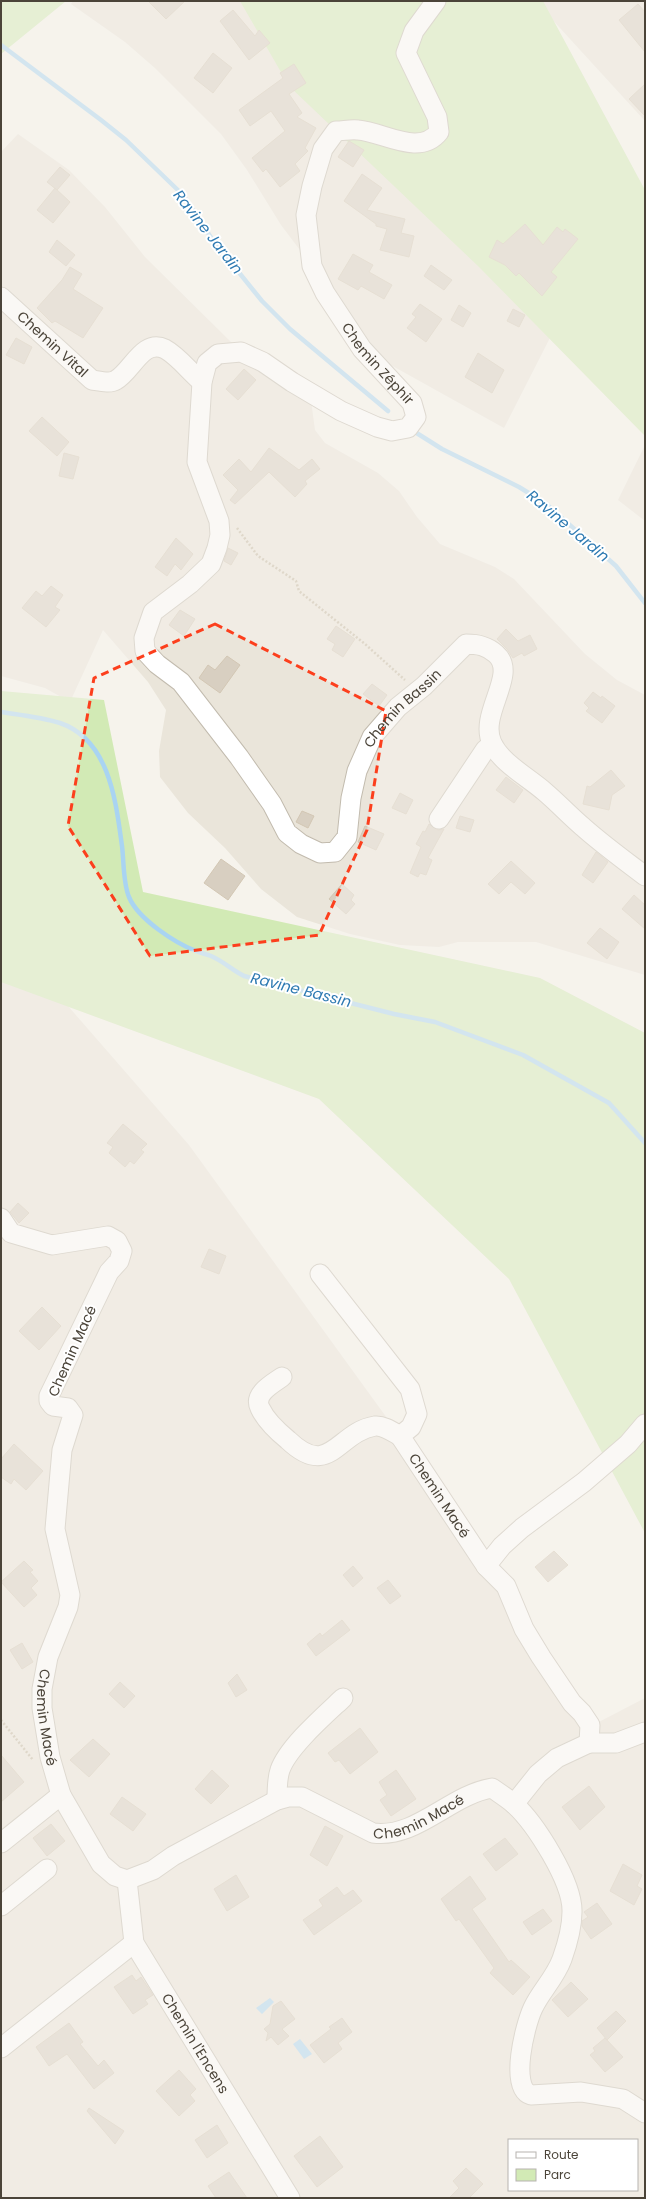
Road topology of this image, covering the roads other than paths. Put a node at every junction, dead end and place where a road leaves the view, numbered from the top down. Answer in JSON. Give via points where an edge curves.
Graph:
{"nodes":[{"id":1,"x":436,"y":1,"type":"edge"},
{"id":2,"x":1,"y":297,"type":"edge"},
{"id":3,"x":202,"y":382,"type":"junction"},
{"id":4,"x":167,"y":672,"type":"joint"},
{"id":5,"x":492,"y":744,"type":"junction"},
{"id":6,"x":439,"y":819,"type":"dead end"},
{"id":7,"x":645,"y":876,"type":"edge"},
{"id":8,"x":1,"y":1218,"type":"edge"},
{"id":9,"x":320,"y":1274,"type":"dead end"},
{"id":10,"x":282,"y":1377,"type":"dead end"},
{"id":11,"x":645,"y":1424,"type":"edge"},
{"id":12,"x":400,"y":1436,"type":"junction"},
{"id":13,"x":486,"y":1566,"type":"junction"},
{"id":14,"x":343,"y":1698,"type":"dead end"},
{"id":15,"x":645,"y":1732,"type":"edge"},
{"id":16,"x":589,"y":1743,"type":"junction"},
{"id":17,"x":62,"y":1795,"type":"junction"},
{"id":18,"x":277,"y":1800,"type":"junction"},
{"id":19,"x":514,"y":1804,"type":"junction"},
{"id":20,"x":1,"y":1843,"type":"edge"},
{"id":21,"x":47,"y":1869,"type":"dead end"},
{"id":22,"x":127,"y":1880,"type":"junction"},
{"id":23,"x":2,"y":1901,"type":"edge"},
{"id":24,"x":134,"y":1943,"type":"junction"},
{"id":25,"x":1,"y":2048,"type":"edge"},
{"id":26,"x":645,"y":2113,"type":"edge"},
{"id":27,"x":290,"y":2198,"type":"edge"}],
"edges":[{"from":1,"to":3,"type":"street","name":"Chemin Zéphir","via":[[414,31],[406,53],[437,117],[439,132],[432,140],[419,144],[358,130],[336,131],[323,149],[306,214],[312,266],[325,293],[362,349],[412,403],[416,417],[408,428],[392,431],[377,427],[341,411],[263,362],[241,352],[218,354],[207,363]]},
{"from":2,"to":3,"type":"street","name":"Chemin Vital","via":[[92,380],[116,380],[145,350],[156,346],[165,349]]},
{"from":3,"to":4,"type":"street","name":"Chemin Zéphir","via":[[197,462],[218,518],[220,535],[211,564],[190,584],[153,612],[147,625],[145,651]]},
{"from":4,"to":5,"type":"street","name":"Chemin Bassin","via":[[181,682],[239,757],[272,804],[287,833],[320,853],[335,852],[347,837],[357,771],[372,737],[398,707],[424,686],[466,644],[487,647],[502,660],[503,679],[492,705],[489,725]]},
{"from":5,"to":6,"type":"street","via":[[485,750]]},
{"from":5,"to":7,"type":"street","via":[[497,753]]},
{"from":8,"to":17,"type":"street","name":"Chemin Macé","via":[[11,1233],[33,1241],[52,1245],[108,1236],[117,1242],[122,1251],[119,1261],[109,1272],[98,1293],[49,1396],[49,1402],[53,1406],[68,1408],[73,1415],[62,1450],[55,1529],[70,1595],[68,1607],[48,1657],[42,1689],[42,1708],[50,1757]]},
{"from":9,"to":12,"type":"street","via":[[410,1389],[417,1414],[411,1427]]},
{"from":10,"to":12,"type":"street","via":[[264,1390],[258,1404],[271,1425],[305,1455],[314,1457],[328,1453],[361,1431],[376,1426]]},
{"from":11,"to":13,"type":"street","via":[[628,1444],[584,1482],[507,1541]]},
{"from":12,"to":13,"type":"street","name":"Chemin Macé"},
{"from":13,"to":16,"type":"street","name":"Chemin Macé","via":[[506,1586],[524,1629],[572,1703],[590,1725]]},
{"from":14,"to":18,"type":"street","via":[[314,1727],[280,1769]]},
{"from":15,"to":16,"type":"street","via":[[616,1743]]},
{"from":16,"to":19,"type":"street","via":[[552,1762],[538,1774]]},
{"from":17,"to":20,"type":"street"},
{"from":17,"to":22,"type":"street","name":"Chemin Macé","via":[[101,1864],[115,1876]]},
{"from":18,"to":19,"type":"street","name":"Chemin Macé","via":[[302,1797],[373,1833],[384,1835],[401,1831],[476,1791],[492,1788]]},
{"from":18,"to":22,"type":"street","name":"Chemin Macé","via":[[173,1856],[153,1870]]},
{"from":19,"to":26,"type":"street","name":"Chemin Macé","via":[[540,1835],[564,1879],[572,1911],[562,1959],[533,2008],[525,2027],[519,2074],[520,2086],[525,2093],[531,2095],[581,2092],[623,2099]]},
{"from":21,"to":23,"type":"street"},
{"from":22,"to":24,"type":"street","name":"Chemin l'Encens"},
{"from":24,"to":25,"type":"street"},
{"from":24,"to":27,"type":"street","name":"Chemin l'Encens"}]}
